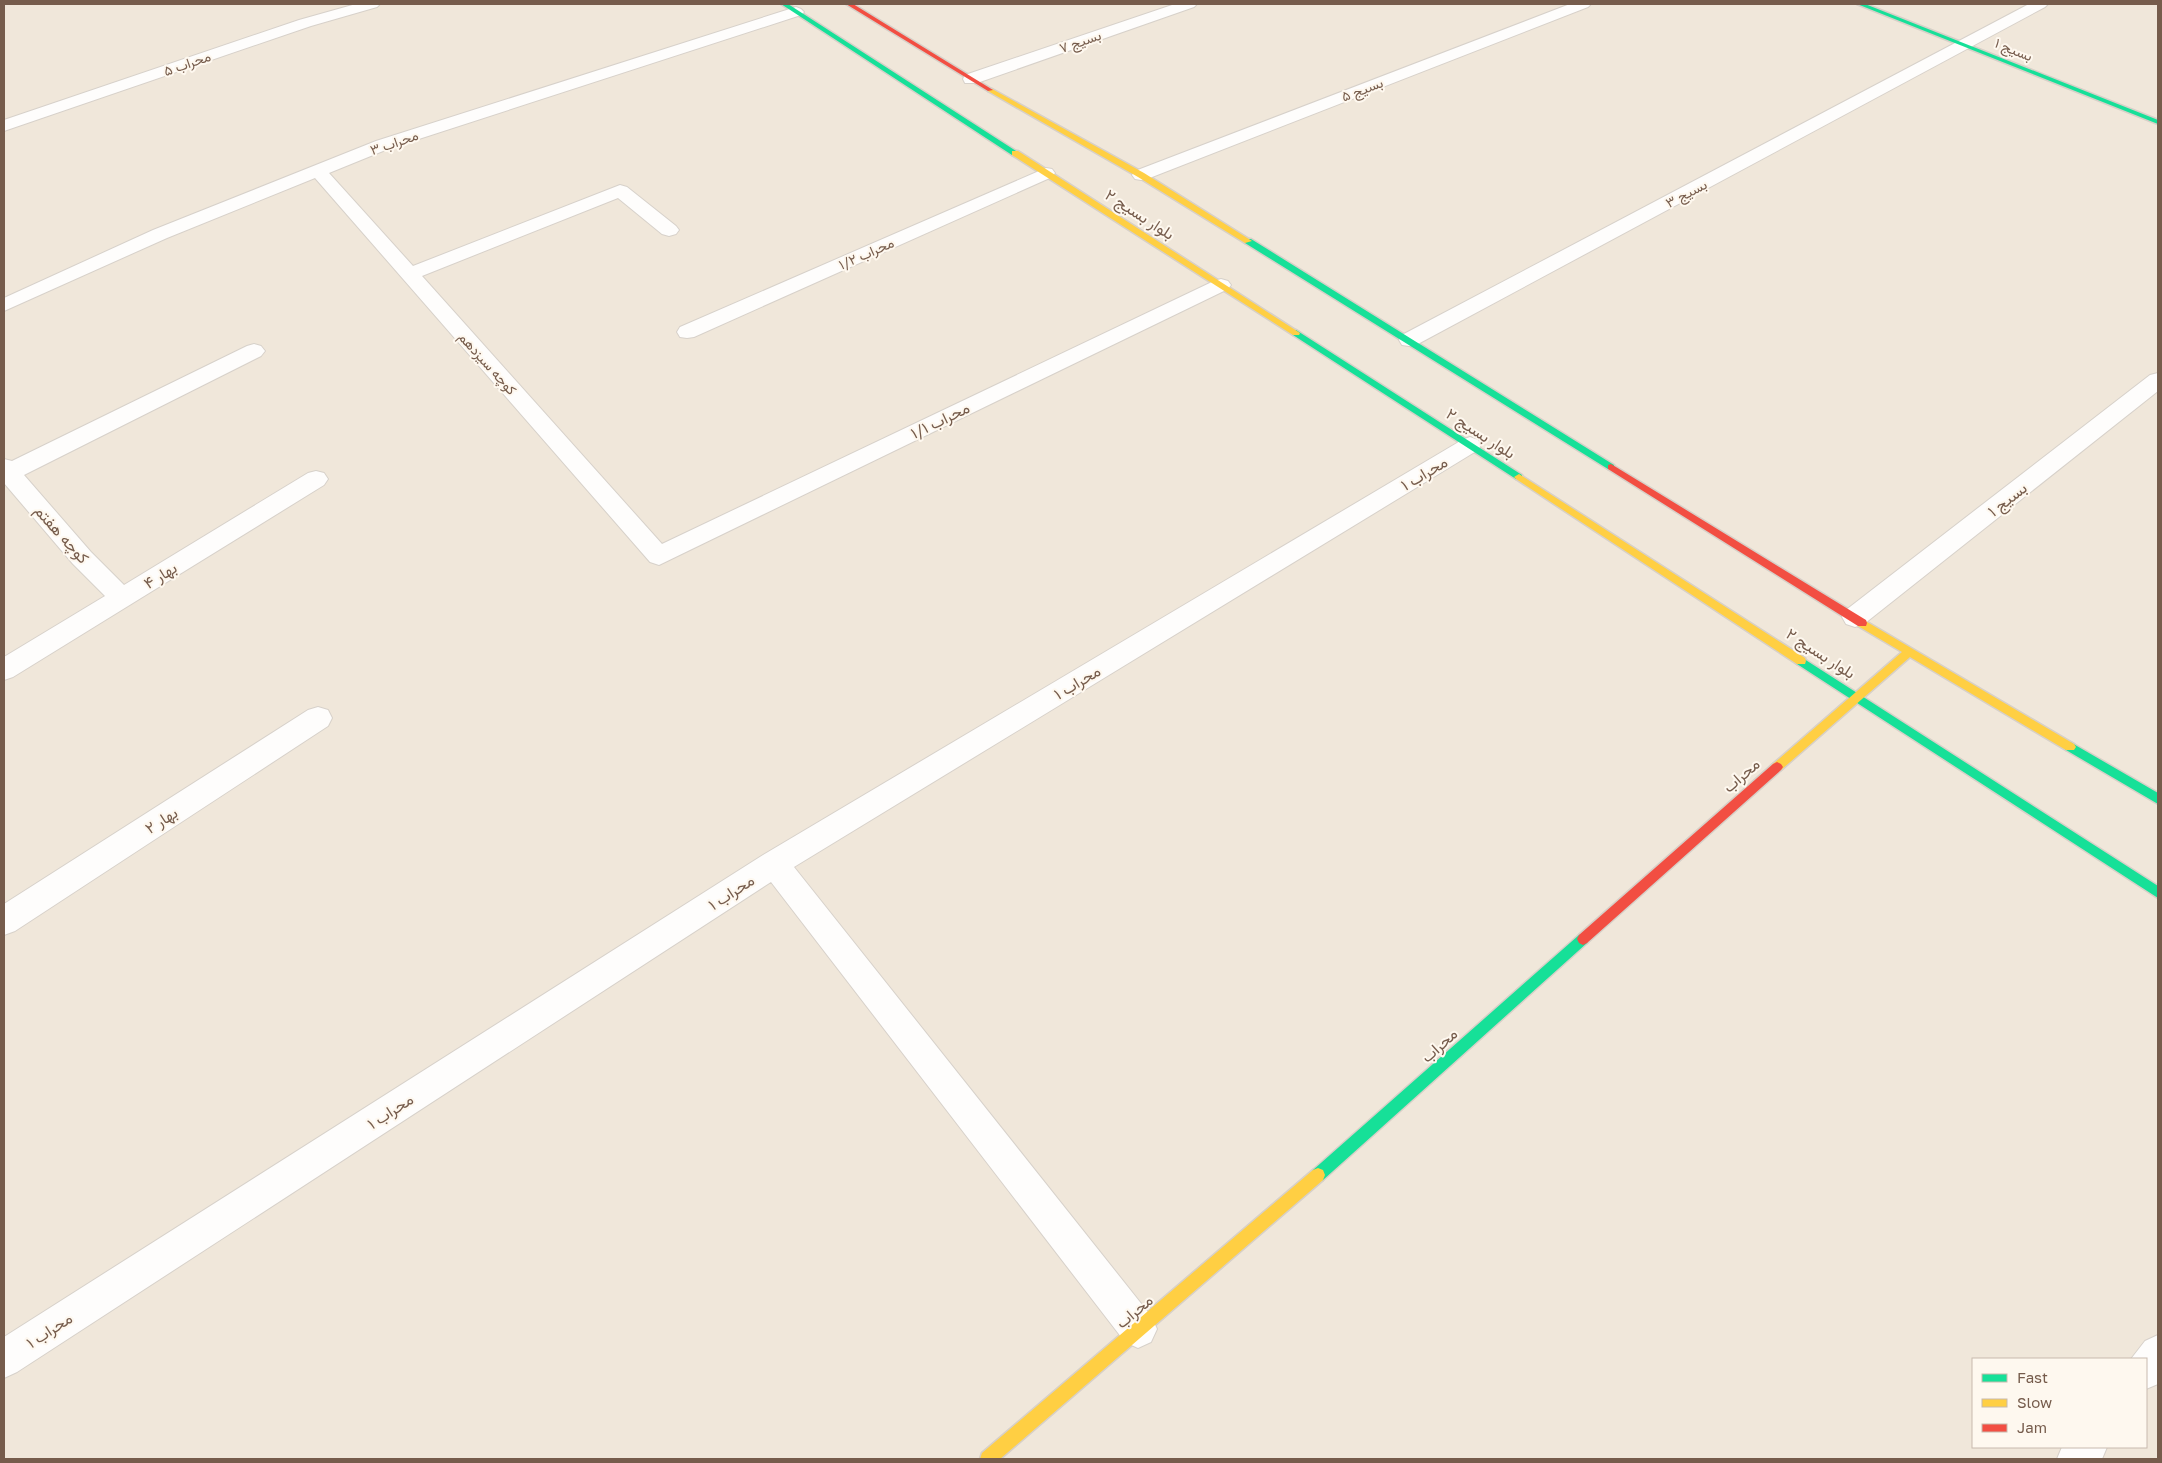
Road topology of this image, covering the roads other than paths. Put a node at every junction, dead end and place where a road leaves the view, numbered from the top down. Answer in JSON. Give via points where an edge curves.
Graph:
{"nodes":[{"id":1,"x":372,"y":4,"type":"edge"},
{"id":2,"x":850,"y":4,"type":"edge"},
{"id":3,"x":1189,"y":4,"type":"edge"},
{"id":4,"x":1583,"y":4,"type":"edge"},
{"id":5,"x":1860,"y":4,"type":"edge"},
{"id":6,"x":2040,"y":4,"type":"edge"},
{"id":7,"x":790,"y":8,"type":"edge"},
{"id":8,"x":1963,"y":45,"type":"junction"},
{"id":9,"x":971,"y":79,"type":"junction"},
{"id":10,"x":2158,"y":122,"type":"edge"},
{"id":11,"x":4,"y":126,"type":"edge"},
{"id":12,"x":317,"y":170,"type":"junction"},
{"id":13,"x":1046,"y":173,"type":"junction"},
{"id":14,"x":1142,"y":175,"type":"junction"},
{"id":15,"x":669,"y":230,"type":"dead end"},
{"id":16,"x":409,"y":274,"type":"junction"},
{"id":17,"x":1221,"y":285,"type":"junction"},
{"id":18,"x":4,"y":305,"type":"edge"},
{"id":19,"x":687,"y":332,"type":"dead end"},
{"id":20,"x":1409,"y":340,"type":"junction"},
{"id":21,"x":254,"y":351,"type":"dead end"},
{"id":22,"x":2158,"y":380,"type":"edge"},
{"id":23,"x":1470,"y":445,"type":"junction"},
{"id":24,"x":5,"y":472,"type":"edge"},
{"id":25,"x":316,"y":479,"type":"dead end"},
{"id":26,"x":659,"y":556,"type":"joint"},
{"id":27,"x":122,"y":598,"type":"junction"},
{"id":28,"x":1855,"y":617,"type":"junction"},
{"id":29,"x":1909,"y":652,"type":"junction"},
{"id":30,"x":4,"y":670,"type":"edge"},
{"id":31,"x":1858,"y":696,"type":"junction"},
{"id":32,"x":318,"y":718,"type":"dead end"},
{"id":33,"x":2158,"y":800,"type":"edge"},
{"id":34,"x":774,"y":864,"type":"junction"},
{"id":35,"x":2158,"y":893,"type":"edge"},
{"id":36,"x":4,"y":921,"type":"edge"},
{"id":37,"x":1138,"y":1329,"type":"junction"},
{"id":38,"x":2158,"y":1354,"type":"edge"},
{"id":39,"x":4,"y":1359,"type":"edge"},
{"id":40,"x":2147,"y":1369,"type":"edge"},
{"id":41,"x":2086,"y":1448,"type":"edge"},
{"id":42,"x":988,"y":1459,"type":"edge"},
{"id":43,"x":2077,"y":1459,"type":"edge"}],
"edges":[{"from":1,"to":11,"type":"street","name":"محراب ۵","via":[[305,23]]},
{"from":2,"to":9,"type":"main road","name":"بلوار بسیج ۲"},
{"from":3,"to":9,"type":"street","name":"۷ بسیج"},
{"from":4,"to":14,"type":"street","name":"۵ بسیج"},
{"from":5,"to":8,"type":"main road","name":"بسیج ۱"},
{"from":6,"to":8,"type":"street","name":"۳ بسیج"},
{"from":7,"to":12,"type":"street","name":"محراب ۳","via":[[382,145]]},
{"from":7,"to":13,"type":"main road","name":"بلوار بسیج ۲"},
{"from":8,"to":10,"type":"main road","name":"بسیج ۱"},
{"from":8,"to":20,"type":"street","name":"۳ بسیج"},
{"from":9,"to":14,"type":"main road","name":"بلوار بسیج ۲"},
{"from":12,"to":16,"type":"street","name":"کوچه سیزدهم"},
{"from":12,"to":18,"type":"street","name":"محراب ۳","via":[[160,234]]},
{"from":13,"to":17,"type":"main road","name":"بلوار بسیج ۲"},
{"from":13,"to":19,"type":"street","name":"محراب ۱/۲"},
{"from":14,"to":20,"type":"main road","name":"بلوار بسیج ۲"},
{"from":15,"to":16,"type":"street","via":[[620,191]]},
{"from":16,"to":26,"type":"street","name":"کوچه سیزدهم"},
{"from":17,"to":23,"type":"main road","name":"بلوار بسیج ۲"},
{"from":17,"to":26,"type":"street","name":"محراب ۱/۱"},
{"from":20,"to":28,"type":"main road","name":"بلوار بسیج ۲"},
{"from":21,"to":24,"type":"street"},
{"from":22,"to":28,"type":"street","name":"۱ بسیج"},
{"from":23,"to":31,"type":"main road","name":"بلوار بسیج ۲"},
{"from":23,"to":34,"type":"street","name":"محراب ۱"},
{"from":24,"to":27,"type":"street","name":"کوچه هفتم"},
{"from":25,"to":27,"type":"street","name":"بهار ۴"},
{"from":27,"to":30,"type":"street","name":"بهار ۴"},
{"from":28,"to":29,"type":"main road","name":"بلوار بسیج ۲"},
{"from":29,"to":31,"type":"main road","name":"محراب"},
{"from":29,"to":33,"type":"main road","name":"بلوار بسیج ۲"},
{"from":31,"to":35,"type":"main road","name":"بلوار بسیج ۲"},
{"from":31,"to":37,"type":"main road","name":"محراب","via":[[1368,1132]]},
{"from":32,"to":36,"type":"street","name":"بهار ۲"},
{"from":34,"to":37,"type":"street"},
{"from":34,"to":39,"type":"street","name":"محراب ۱"},
{"from":37,"to":42,"type":"main road","name":"محراب"},
{"from":38,"to":40,"type":"street"},
{"from":41,"to":43,"type":"street"}]}
